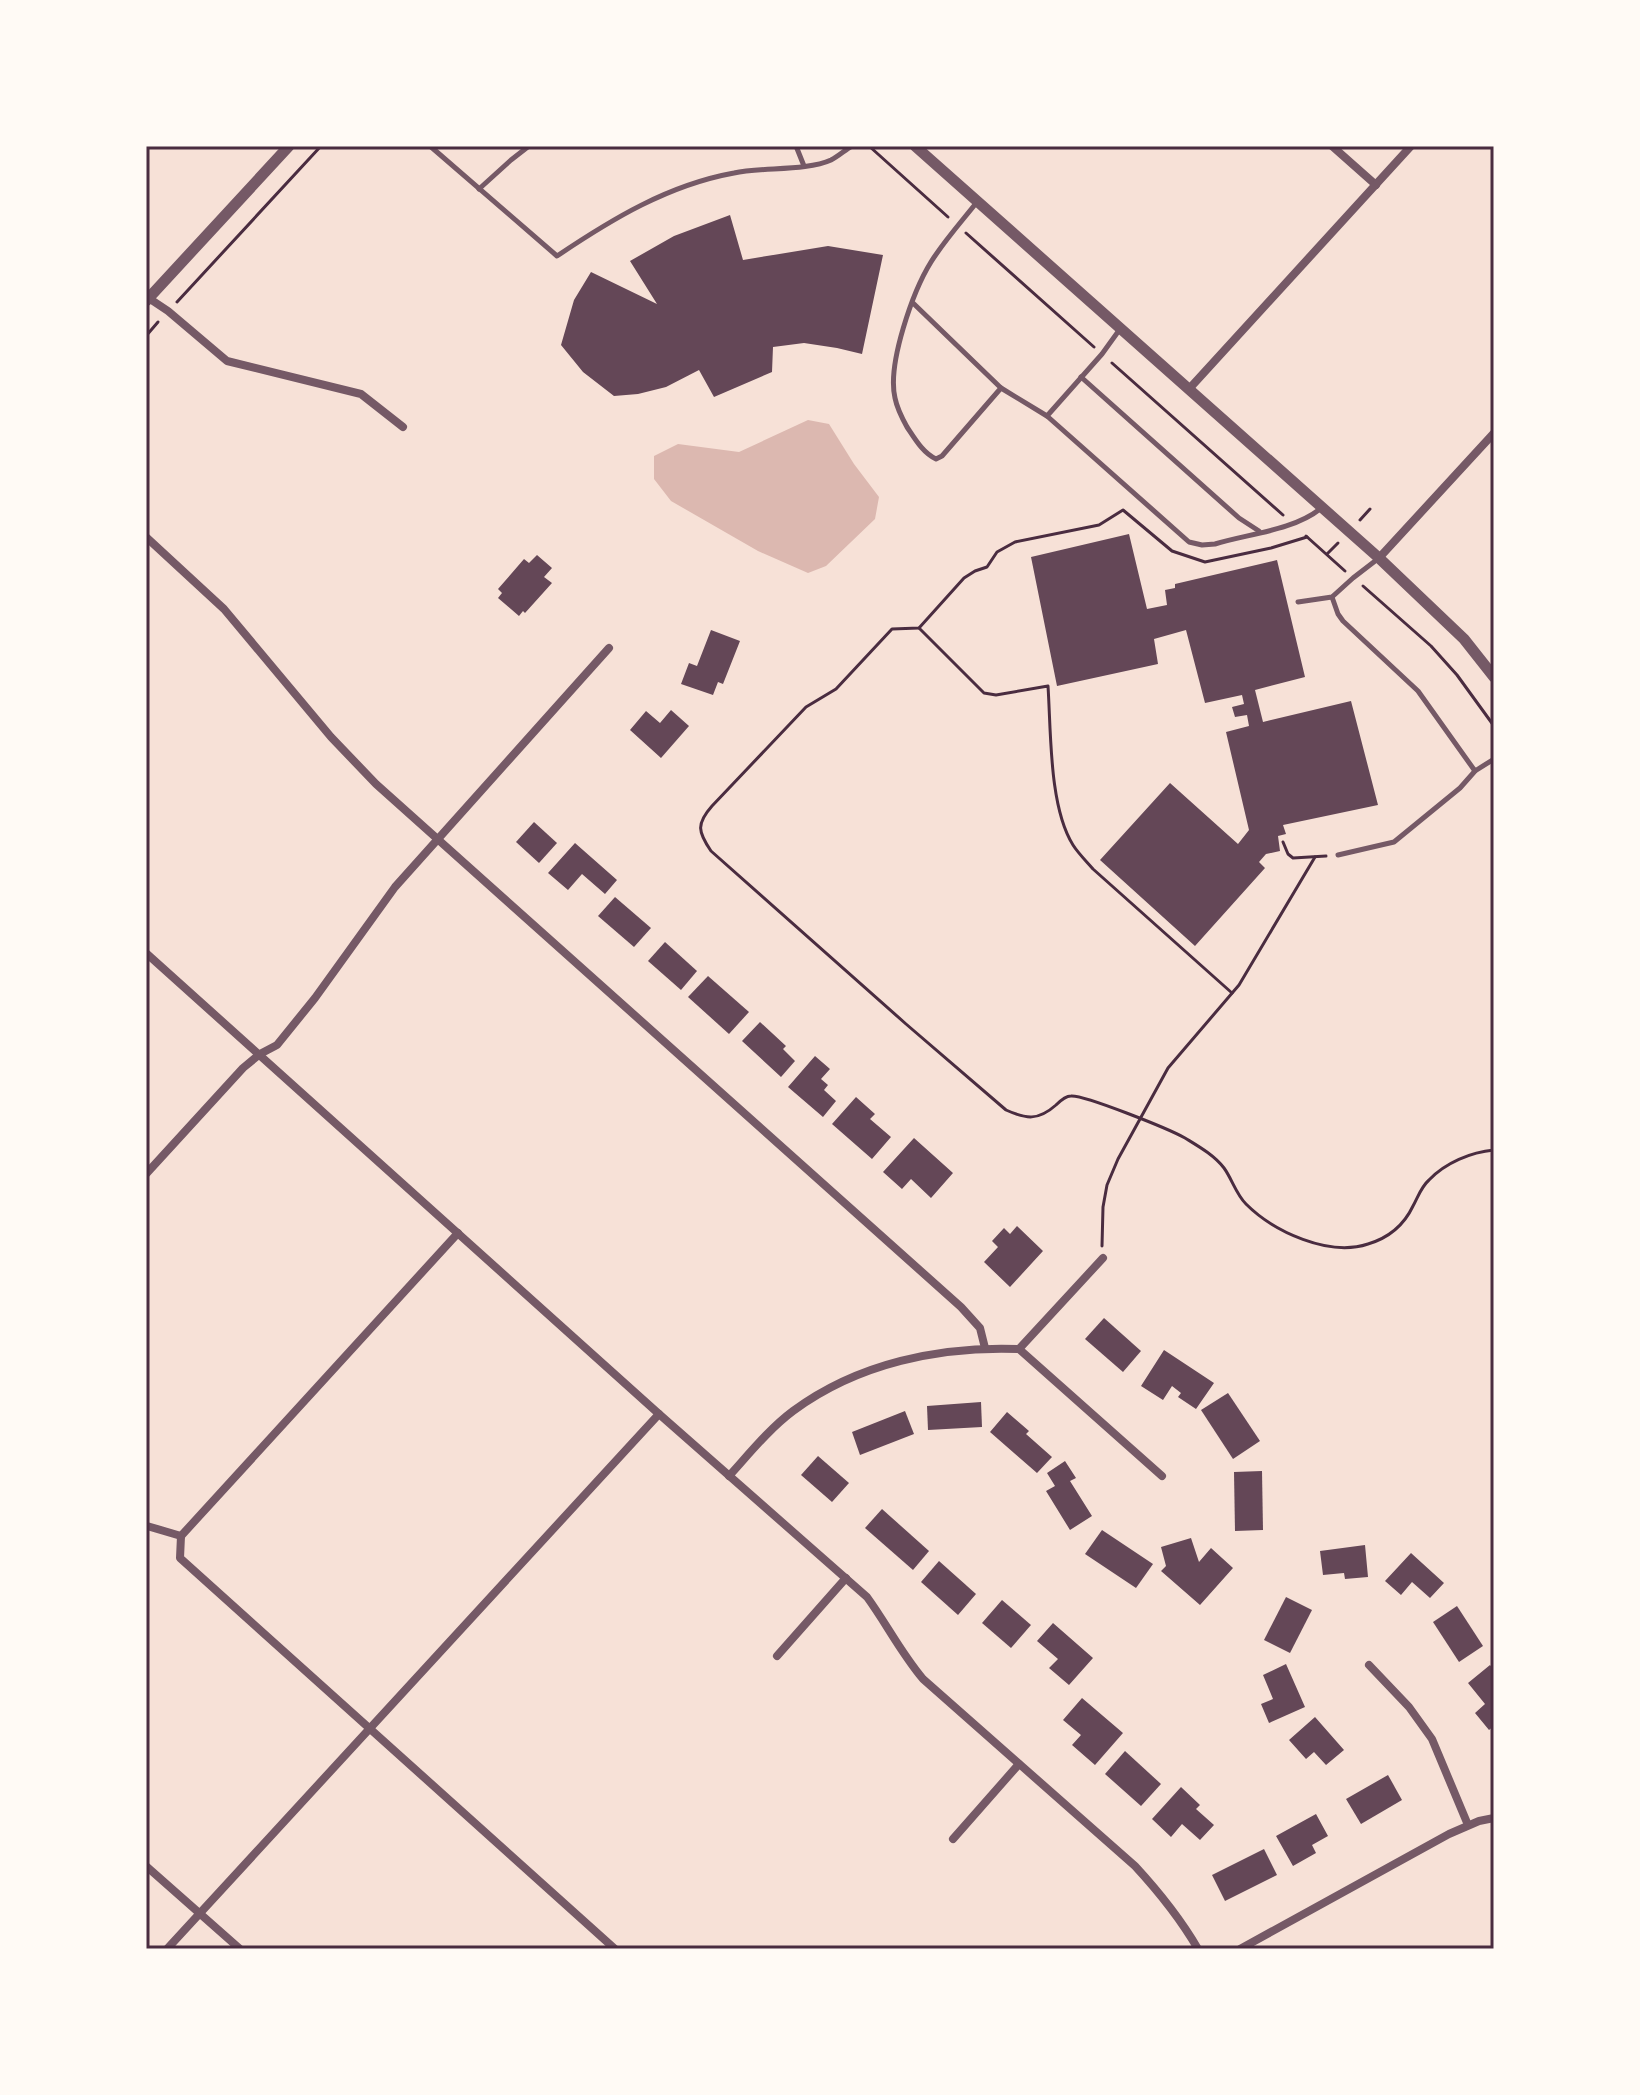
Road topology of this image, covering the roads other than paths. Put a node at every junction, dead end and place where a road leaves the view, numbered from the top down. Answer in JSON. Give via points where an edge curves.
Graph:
{"nodes":[{"id":1,"x":289,"y":146,"type":"edge"},
{"id":2,"x":430,"y":146,"type":"edge"},
{"id":3,"x":529,"y":146,"type":"edge"},
{"id":4,"x":796,"y":146,"type":"edge"},
{"id":5,"x":852,"y":146,"type":"edge"},
{"id":6,"x":915,"y":146,"type":"edge"},
{"id":7,"x":1332,"y":146,"type":"edge"},
{"id":8,"x":1411,"y":146,"type":"edge"},
{"id":9,"x":804,"y":166,"type":"junction"},
{"id":10,"x":1376,"y":185,"type":"junction"},
{"id":11,"x":479,"y":189,"type":"junction"},
{"id":12,"x":977,"y":201,"type":"junction"},
{"id":13,"x":147,"y":299,"type":"edge"},
{"id":14,"x":913,"y":303,"type":"junction"},
{"id":15,"x":1120,"y":328,"type":"junction"},
{"id":16,"x":1081,"y":377,"type":"junction"},
{"id":17,"x":1001,"y":388,"type":"junction"},
{"id":18,"x":1189,"y":389,"type":"junction"},
{"id":19,"x":1047,"y":416,"type":"junction"},
{"id":20,"x":403,"y":427,"type":"dead end"},
{"id":21,"x":1494,"y":433,"type":"edge"},
{"id":22,"x":1321,"y":508,"type":"junction"},
{"id":23,"x":1260,"y":532,"type":"junction"},
{"id":24,"x":146,"y":537,"type":"edge"},
{"id":25,"x":1379,"y":558,"type":"junction"},
{"id":26,"x":1332,"y":597,"type":"junction"},
{"id":27,"x":1298,"y":602,"type":"dead end"},
{"id":28,"x":609,"y":648,"type":"dead end"},
{"id":29,"x":1494,"y":677,"type":"edge"},
{"id":30,"x":1494,"y":759,"type":"edge"},
{"id":31,"x":1475,"y":771,"type":"junction"},
{"id":32,"x":439,"y":839,"type":"junction"},
{"id":33,"x":1338,"y":855,"type":"road end"},
{"id":34,"x":146,"y":953,"type":"edge"},
{"id":35,"x":260,"y":1054,"type":"junction"},
{"id":36,"x":146,"y":1174,"type":"edge"},
{"id":37,"x":458,"y":1233,"type":"junction"},
{"id":38,"x":1103,"y":1258,"type":"road end"},
{"id":39,"x":985,"y":1348,"type":"junction"},
{"id":40,"x":1019,"y":1349,"type":"junction"},
{"id":41,"x":659,"y":1414,"type":"junction"},
{"id":42,"x":729,"y":1476,"type":"junction"},
{"id":43,"x":1162,"y":1476,"type":"dead end"},
{"id":44,"x":147,"y":1526,"type":"edge"},
{"id":45,"x":181,"y":1536,"type":"junction"},
{"id":46,"x":846,"y":1578,"type":"junction"},
{"id":47,"x":777,"y":1656,"type":"dead end"},
{"id":48,"x":1369,"y":1665,"type":"dead end"},
{"id":49,"x":369,"y":1728,"type":"junction"},
{"id":50,"x":1019,"y":1764,"type":"junction"},
{"id":51,"x":1494,"y":1818,"type":"edge"},
{"id":52,"x":1468,"y":1825,"type":"junction"},
{"id":53,"x":953,"y":1839,"type":"dead end"},
{"id":54,"x":146,"y":1866,"type":"edge"},
{"id":55,"x":200,"y":1913,"type":"junction"},
{"id":56,"x":167,"y":1949,"type":"edge"},
{"id":57,"x":240,"y":1949,"type":"edge"},
{"id":58,"x":615,"y":1949,"type":"edge"},
{"id":59,"x":1198,"y":1949,"type":"edge"},
{"id":60,"x":1240,"y":1949,"type":"edge"}],
"edges":[{"from":1,"to":13,"type":"street"},
{"from":2,"to":11,"type":"lane"},
{"from":3,"to":11,"type":"lane"},
{"from":4,"to":9,"type":"lane"},
{"from":5,"to":9,"type":"lane","via":[[830,160]]},
{"from":6,"to":12,"type":"street"},
{"from":7,"to":10,"type":"street"},
{"from":8,"to":10,"type":"street"},
{"from":9,"to":11,"type":"lane","via":[[734,173],[679,188],[557,256]]},
{"from":10,"to":18,"type":"street"},
{"from":12,"to":14,"type":"lane","via":[[933,258]]},
{"from":12,"to":15,"type":"street"},
{"from":13,"to":20,"type":"street","via":[[227,361],[361,394]]},
{"from":14,"to":17,"type":"lane"},
{"from":14,"to":17,"type":"lane","via":[[893,380],[901,417],[929,456],[942,456]]},
{"from":15,"to":16,"type":"lane"},
{"from":15,"to":18,"type":"street"},
{"from":16,"to":19,"type":"lane"},
{"from":16,"to":23,"type":"lane"},
{"from":17,"to":19,"type":"lane"},
{"from":18,"to":22,"type":"street"},
{"from":19,"to":23,"type":"lane","via":[[1189,542],[1215,544]]},
{"from":21,"to":25,"type":"street"},
{"from":22,"to":23,"type":"lane","via":[[1293,524]]},
{"from":22,"to":25,"type":"street"},
{"from":24,"to":32,"type":"street","via":[[224,609],[376,784]]},
{"from":25,"to":26,"type":"lane"},
{"from":25,"to":29,"type":"street","via":[[1464,639]]},
{"from":26,"to":27,"type":"lane"},
{"from":26,"to":31,"type":"lane","via":[[1343,621],[1418,691]]},
{"from":28,"to":32,"type":"street"},
{"from":30,"to":31,"type":"lane"},
{"from":31,"to":33,"type":"lane","via":[[1394,842]]},
{"from":32,"to":35,"type":"street","via":[[395,887],[277,1045]]},
{"from":32,"to":39,"type":"street","via":[[961,1307],[980,1328]]},
{"from":34,"to":35,"type":"street"},
{"from":35,"to":36,"type":"street"},
{"from":35,"to":37,"type":"street"},
{"from":37,"to":41,"type":"street"},
{"from":37,"to":45,"type":"street"},
{"from":38,"to":40,"type":"street"},
{"from":39,"to":40,"type":"street"},
{"from":39,"to":42,"type":"street","via":[[923,1356],[833,1385],[791,1412]]},
{"from":40,"to":43,"type":"street"},
{"from":41,"to":42,"type":"street"},
{"from":41,"to":49,"type":"street"},
{"from":42,"to":46,"type":"street"},
{"from":44,"to":45,"type":"street"},
{"from":45,"to":49,"type":"street","via":[[180,1558]]},
{"from":46,"to":47,"type":"street"},
{"from":46,"to":50,"type":"street","via":[[867,1597],[923,1679]]},
{"from":48,"to":52,"type":"street","via":[[1432,1739]]},
{"from":49,"to":55,"type":"street"},
{"from":49,"to":58,"type":"street"},
{"from":50,"to":53,"type":"street"},
{"from":50,"to":59,"type":"street","via":[[1135,1866]]},
{"from":51,"to":52,"type":"street"},
{"from":52,"to":60,"type":"street"},
{"from":54,"to":55,"type":"street"},
{"from":55,"to":56,"type":"street"},
{"from":55,"to":57,"type":"street"}]}
